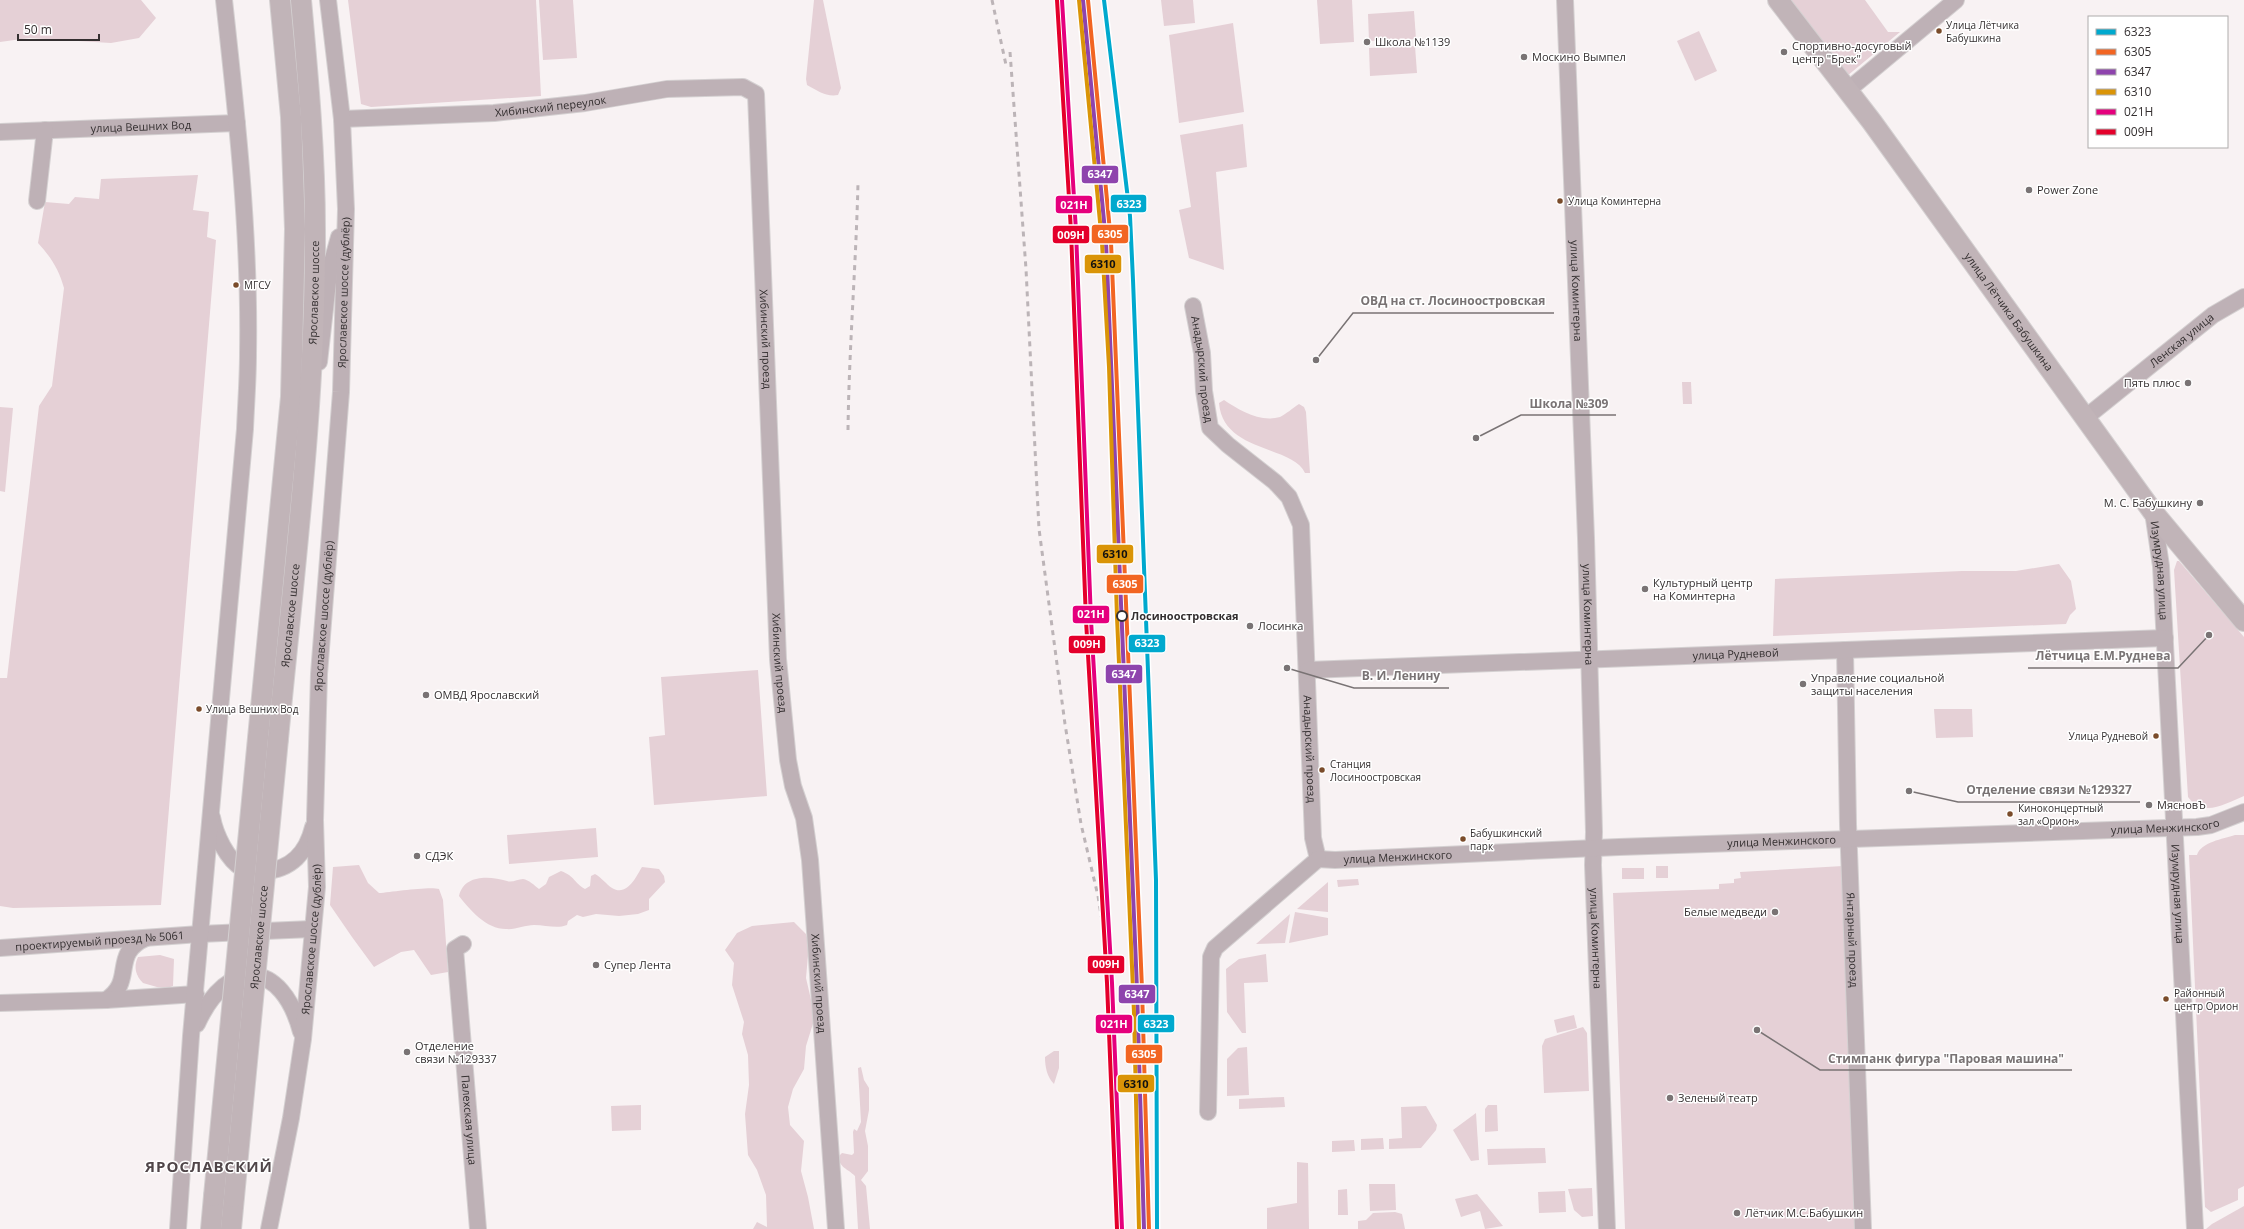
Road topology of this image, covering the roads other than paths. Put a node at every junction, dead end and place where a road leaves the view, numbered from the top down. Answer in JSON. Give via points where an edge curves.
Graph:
{"nodes":[{"id":1,"x":224,"y":0,"type":"edge"},
{"id":2,"x":280,"y":0,"type":"edge"},
{"id":3,"x":301,"y":0,"type":"edge"},
{"id":4,"x":328,"y":0,"type":"edge"},
{"id":5,"x":1565,"y":0,"type":"edge"},
{"id":6,"x":1778,"y":0,"type":"edge"},
{"id":7,"x":1956,"y":0,"type":"edge"},
{"id":8,"x":1848,"y":90,"type":"junction"},
{"id":9,"x":756,"y":94,"type":"joint"},
{"id":10,"x":342,"y":119,"type":"junction"},
{"id":11,"x":237,"y":123,"type":"junction"},
{"id":12,"x":45,"y":130,"type":"junction"},
{"id":13,"x":0,"y":132,"type":"edge"},
{"id":14,"x":37,"y":200,"type":"dead end"},
{"id":15,"x":346,"y":209,"type":"junction"},
{"id":16,"x":2244,"y":297,"type":"edge"},
{"id":17,"x":1193,"y":306,"type":"dead end"},
{"id":18,"x":310,"y":398,"type":"junction"},
{"id":19,"x":2085,"y":418,"type":"junction"},
{"id":20,"x":2153,"y":512,"type":"junction"},
{"id":21,"x":2244,"y":621,"type":"edge"},
{"id":22,"x":2165,"y":638,"type":"junction"},
{"id":23,"x":1845,"y":650,"type":"junction"},
{"id":24,"x":1589,"y":661,"type":"junction"},
{"id":25,"x":1308,"y":670,"type":"junction"},
{"id":26,"x":268,"y":738,"type":"junction"},
{"id":27,"x":210,"y":808,"type":"junction"},
{"id":28,"x":2244,"y":812,"type":"edge"},
{"id":29,"x":315,"y":820,"type":"junction"},
{"id":30,"x":2174,"y":828,"type":"junction"},
{"id":31,"x":1848,"y":840,"type":"junction"},
{"id":32,"x":1594,"y":848,"type":"junction"},
{"id":33,"x":1318,"y":859,"type":"junction"},
{"id":34,"x":312,"y":929,"type":"junction"},
{"id":35,"x":200,"y":934,"type":"junction"},
{"id":36,"x":148,"y":937,"type":"junction"},
{"id":37,"x":463,"y":944,"type":"dead end"},
{"id":38,"x":0,"y":948,"type":"edge"},
{"id":39,"x":196,"y":994,"type":"junction"},
{"id":40,"x":106,"y":1000,"type":"junction"},
{"id":41,"x":0,"y":1003,"type":"edge"},
{"id":42,"x":191,"y":1036,"type":"junction"},
{"id":43,"x":303,"y":1039,"type":"junction"},
{"id":44,"x":1208,"y":1112,"type":"dead end"},
{"id":45,"x":178,"y":1229,"type":"edge"},
{"id":46,"x":211,"y":1229,"type":"edge"},
{"id":47,"x":230,"y":1229,"type":"edge"},
{"id":48,"x":269,"y":1229,"type":"edge"},
{"id":49,"x":478,"y":1229,"type":"edge"},
{"id":50,"x":836,"y":1229,"type":"edge"},
{"id":51,"x":1607,"y":1229,"type":"edge"},
{"id":52,"x":1863,"y":1229,"type":"edge"},
{"id":53,"x":2195,"y":1229,"type":"edge"}],
"edges":[{"from":1,"to":11,"type":"street"},
{"from":2,"to":26,"type":"main road","name":"Ярославское шоссе","via":[[291,117],[295,229],[291,397]]},
{"from":3,"to":18,"type":"main road","name":"Ярославское шоссе","via":[[312,116],[315,231]]},
{"from":4,"to":10,"type":"street","name":"Ярославское шоссе (дублёр)"},
{"from":5,"to":24,"type":"street","name":"улица Коминтерна"},
{"from":6,"to":8,"type":"main road","name":"улица Лётчика Бабушкина"},
{"from":7,"to":8,"type":"street"},
{"from":8,"to":19,"type":"main road","name":"улица Лётчика Бабушкина"},
{"from":9,"to":10,"type":"street","name":"Хибинский переулок","via":[[743,87],[667,89],[585,103],[494,112]]},
{"from":9,"to":50,"type":"street","name":"Хибинский проезд","via":[[778,658],[788,760],[793,786],[804,818],[810,860]]},
{"from":10,"to":15,"type":"street","name":"Ярославское шоссе (дублёр)"},
{"from":11,"to":12,"type":"street","name":"улица Вешних Вод"},
{"from":11,"to":27,"type":"street","via":[[247,285],[248,353],[245,429]]},
{"from":12,"to":13,"type":"street","name":"улица Вешних Вод"},
{"from":12,"to":14,"type":"street"},
{"from":15,"to":18,"type":"street","via":[[329,273],[322,348]]},
{"from":15,"to":29,"type":"street","name":"Ярославское шоссе (дублёр)","via":[[341,392],[319,674]]},
{"from":16,"to":19,"type":"street","name":"Ленская улица","via":[[2213,315]]},
{"from":17,"to":25,"type":"street","name":"Анадырский проезд","via":[[1202,353],[1208,422],[1218,437],[1289,497],[1301,525]]},
{"from":18,"to":26,"type":"main road","name":"Ярославское шоссе"},
{"from":19,"to":20,"type":"main road","name":"улица Лётчика Бабушкина"},
{"from":20,"to":21,"type":"main road","name":"улица Лётчика Бабушкина"},
{"from":20,"to":22,"type":"street","name":"Изумрудная улица","via":[[2161,566]]},
{"from":22,"to":23,"type":"street","name":"улица Рудневой"},
{"from":22,"to":30,"type":"street","name":"Изумрудная улица"},
{"from":23,"to":24,"type":"street","name":"улица Рудневой"},
{"from":23,"to":31,"type":"street","name":"Янтарный проезд"},
{"from":24,"to":25,"type":"street","name":"улица Рудневой"},
{"from":24,"to":32,"type":"street","name":"улица Коминтерна"},
{"from":25,"to":33,"type":"street","name":"Анадырский проезд","via":[[1313,838]]},
{"from":26,"to":46,"type":"main road","name":"Ярославское шоссе","bridge":true},
{"from":26,"to":47,"type":"main road","name":"Ярославское шоссе","bridge":true},
{"from":27,"to":29,"type":"street","via":[[213,822],[227,852],[243,869],[254,872],[273,871],[295,860],[305,848]]},
{"from":27,"to":35,"type":"street"},
{"from":28,"to":30,"type":"street","name":"улица Менжинского","via":[[2211,825]]},
{"from":29,"to":34,"type":"street","name":"Ярославское шоссе (дублёр)","via":[[317,887]]},
{"from":30,"to":31,"type":"street","name":"улица Менжинского"},
{"from":30,"to":53,"type":"street","name":"Изумрудная улица"},
{"from":31,"to":32,"type":"street","name":"улица Менжинского"},
{"from":31,"to":52,"type":"street","name":"Янтарный проезд"},
{"from":32,"to":33,"type":"street","name":"улица Менжинского","via":[[1433,857]]},
{"from":32,"to":51,"type":"street","name":"улица Коминтерна"},
{"from":33,"to":44,"type":"street","via":[[1216,948],[1211,957]]},
{"from":34,"to":35,"type":"street","name":"проектируемый проезд № 5061"},
{"from":34,"to":43,"type":"street","name":"Ярославское шоссе (дублёр)"},
{"from":35,"to":36,"type":"street","name":"проектируемый проезд № 5061"},
{"from":35,"to":39,"type":"street"},
{"from":36,"to":38,"type":"street","name":"проектируемый проезд № 5061"},
{"from":36,"to":40,"type":"street","via":[[127,952],[121,984],[114,995]]},
{"from":37,"to":49,"type":"street","name":"Палехская улица","via":[[455,949]]},
{"from":39,"to":40,"type":"street"},
{"from":39,"to":42,"type":"street"},
{"from":40,"to":41,"type":"street"},
{"from":42,"to":43,"type":"street","via":[[208,1001],[230,980],[243,975],[256,975],[274,985],[286,996],[296,1014]]},
{"from":42,"to":45,"type":"street"},
{"from":43,"to":48,"type":"street","name":"Ярославское шоссе (дублёр)","via":[[291,1118]]}]}
